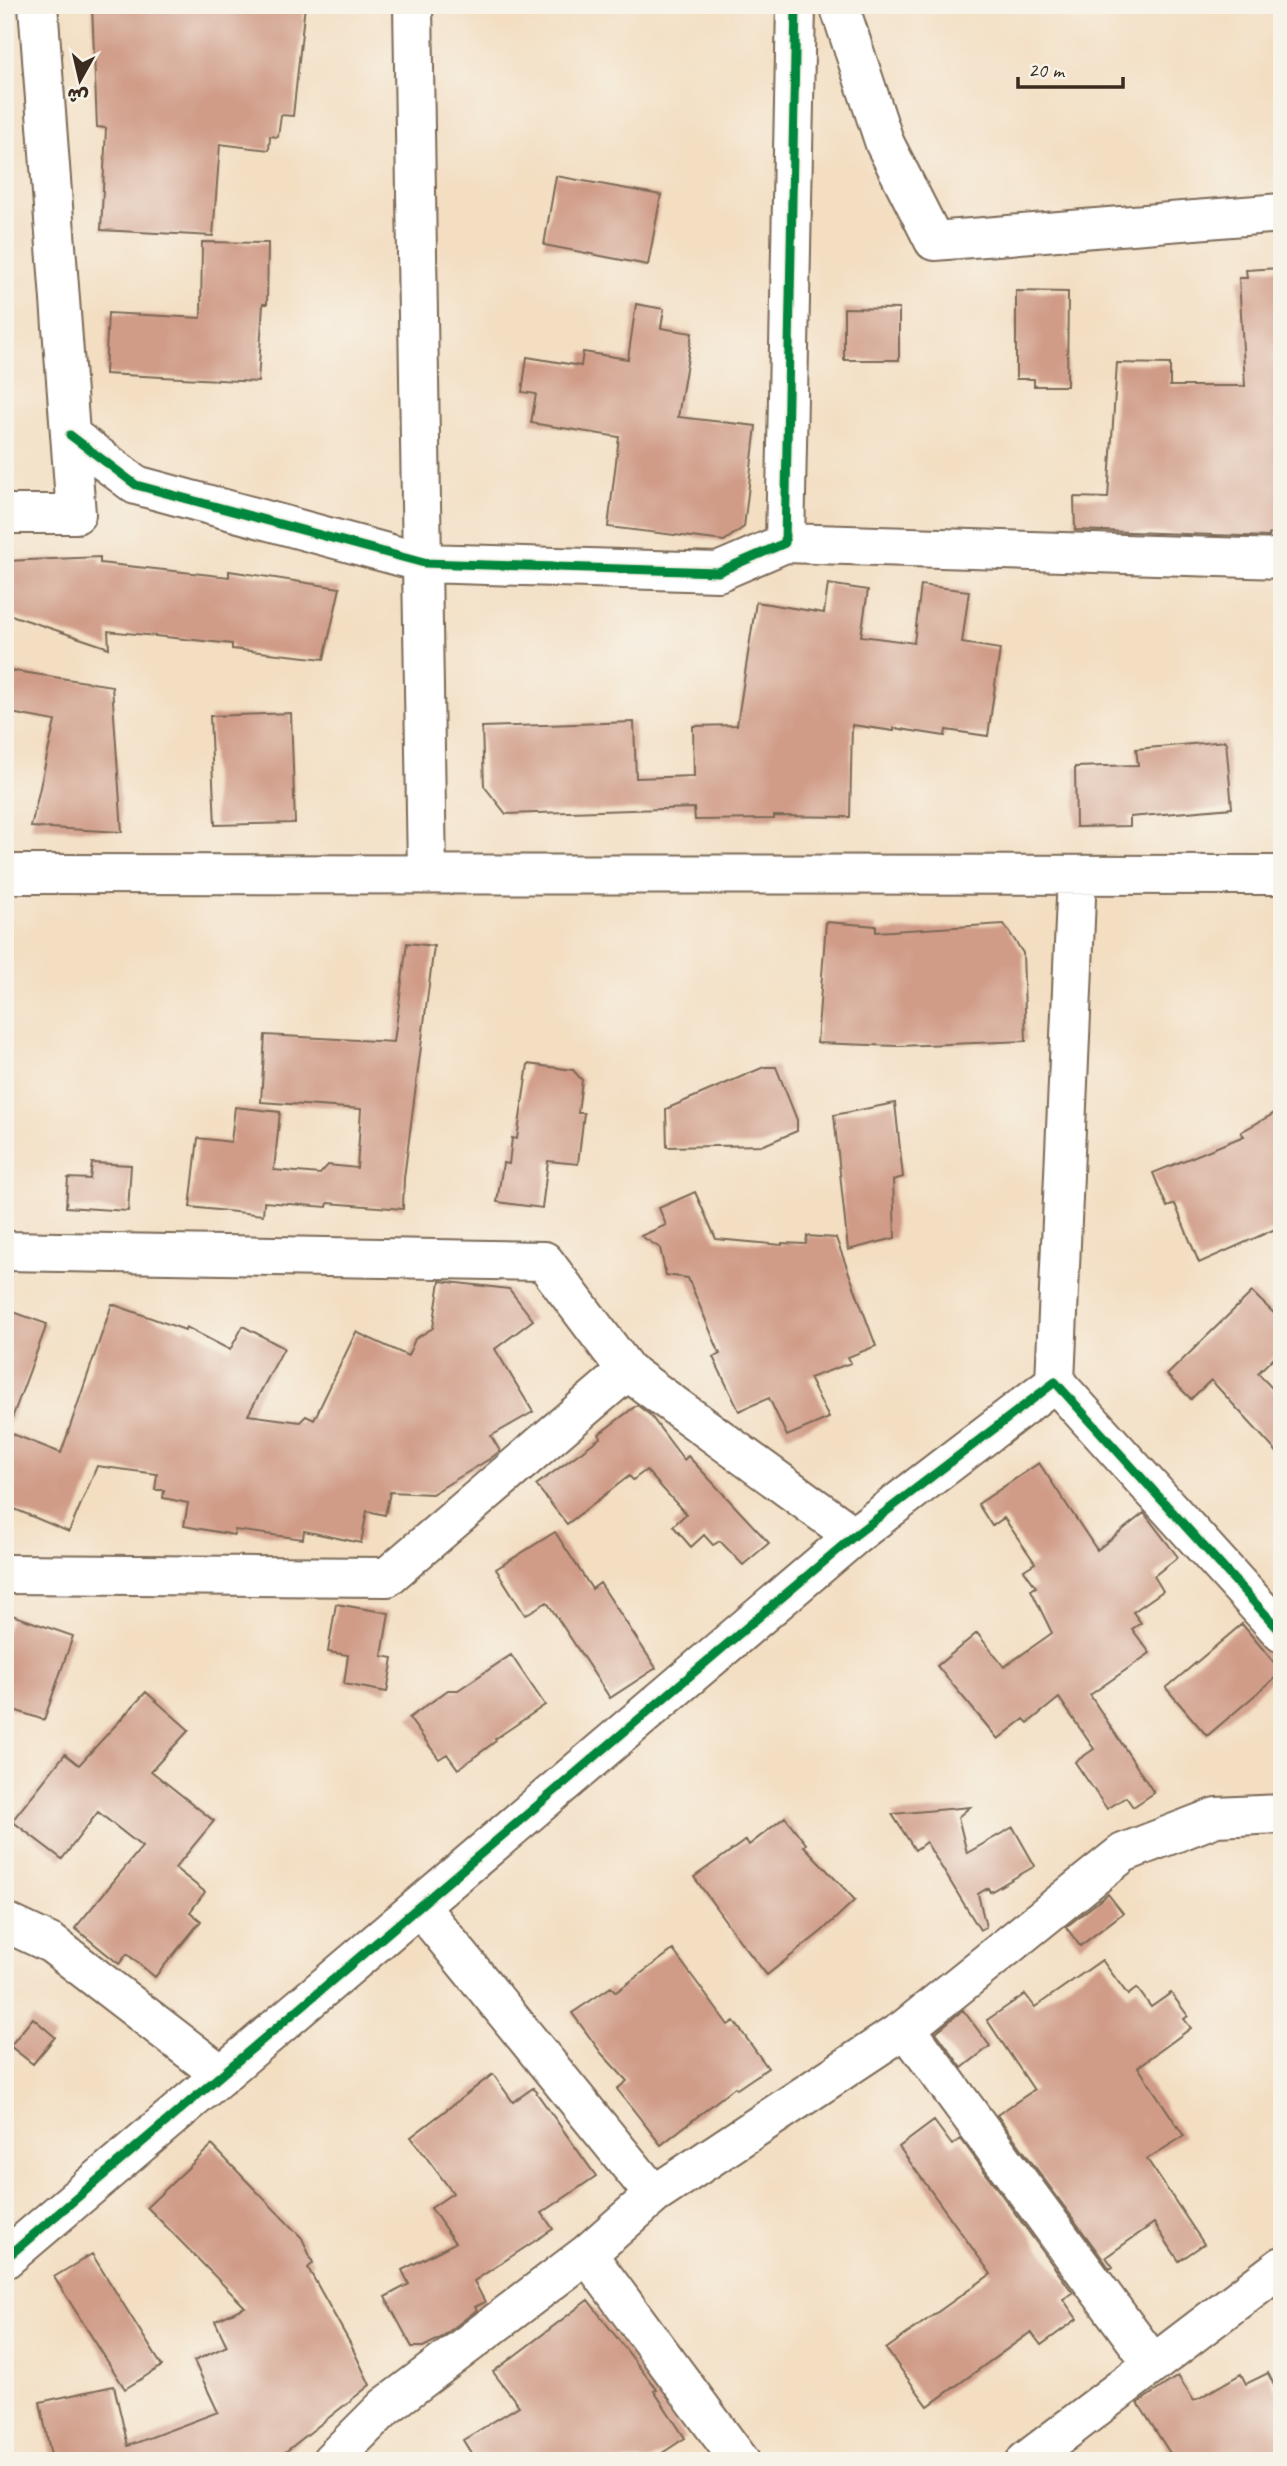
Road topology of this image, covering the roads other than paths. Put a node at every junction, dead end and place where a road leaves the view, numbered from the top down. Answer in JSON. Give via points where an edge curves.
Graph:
{"nodes":[{"id":1,"x":38,"y":5,"type":"edge"},
{"id":2,"x":413,"y":5,"type":"edge"},
{"id":3,"x":796,"y":5,"type":"edge"},
{"id":4,"x":839,"y":5,"type":"edge"},
{"id":5,"x":1282,"y":214,"type":"edge"},
{"id":6,"x":70,"y":435,"type":"junction"},
{"id":7,"x":5,"y":514,"type":"edge"},
{"id":8,"x":785,"y":543,"type":"junction"},
{"id":9,"x":1282,"y":559,"type":"edge"},
{"id":10,"x":424,"y":562,"type":"junction"},
{"id":11,"x":5,"y":874,"type":"edge"},
{"id":12,"x":427,"y":874,"type":"junction"},
{"id":13,"x":1077,"y":875,"type":"junction"},
{"id":14,"x":1282,"y":875,"type":"edge"},
{"id":15,"x":5,"y":1251,"type":"edge"},
{"id":16,"x":627,"y":1371,"type":"junction"},
{"id":17,"x":1055,"y":1382,"type":"junction"},
{"id":18,"x":854,"y":1536,"type":"junction"},
{"id":19,"x":5,"y":1574,"type":"edge"},
{"id":20,"x":1276,"y":1614,"type":"edge"},
{"id":21,"x":1282,"y":1814,"type":"edge"},
{"id":22,"x":420,"y":1907,"type":"junction"},
{"id":23,"x":5,"y":1922,"type":"edge"},
{"id":24,"x":906,"y":2028,"type":"junction"},
{"id":25,"x":222,"y":2075,"type":"junction"},
{"id":26,"x":654,"y":2195,"type":"junction"},
{"id":27,"x":587,"y":2254,"type":"junction"},
{"id":28,"x":5,"y":2259,"type":"edge"},
{"id":29,"x":1282,"y":2266,"type":"edge"},
{"id":30,"x":1153,"y":2364,"type":"junction"},
{"id":31,"x":331,"y":2461,"type":"edge"},
{"id":32,"x":740,"y":2461,"type":"edge"},
{"id":33,"x":1026,"y":2461,"type":"edge"}],
"edges":[{"from":1,"to":6,"type":"street"},
{"from":2,"to":10,"type":"street"},
{"from":3,"to":8,"type":"street"},
{"from":4,"to":5,"type":"street","via":[[885,144],[934,241]]},
{"from":6,"to":7,"type":"street","via":[[76,514]]},
{"from":6,"to":10,"type":"street","via":[[136,485]]},
{"from":8,"to":9,"type":"street"},
{"from":8,"to":10,"type":"street","via":[[718,572]]},
{"from":10,"to":12,"type":"street"},
{"from":11,"to":12,"type":"street"},
{"from":12,"to":13,"type":"street"},
{"from":13,"to":14,"type":"street"},
{"from":13,"to":17,"type":"street"},
{"from":15,"to":16,"type":"street","via":[[544,1261]]},
{"from":16,"to":18,"type":"street"},
{"from":16,"to":19,"type":"street","via":[[387,1577]]},
{"from":17,"to":18,"type":"street"},
{"from":17,"to":20,"type":"street"},
{"from":18,"to":22,"type":"street"},
{"from":21,"to":24,"type":"street","via":[[1216,1817],[1123,1853]]},
{"from":22,"to":25,"type":"street"},
{"from":22,"to":26,"type":"street"},
{"from":23,"to":25,"type":"street","via":[[52,1944]]},
{"from":24,"to":26,"type":"street"},
{"from":24,"to":30,"type":"street"},
{"from":25,"to":28,"type":"street"},
{"from":26,"to":27,"type":"street"},
{"from":27,"to":31,"type":"street","via":[[385,2407]]},
{"from":27,"to":32,"type":"street"},
{"from":29,"to":30,"type":"street"},
{"from":30,"to":33,"type":"street"}]}
